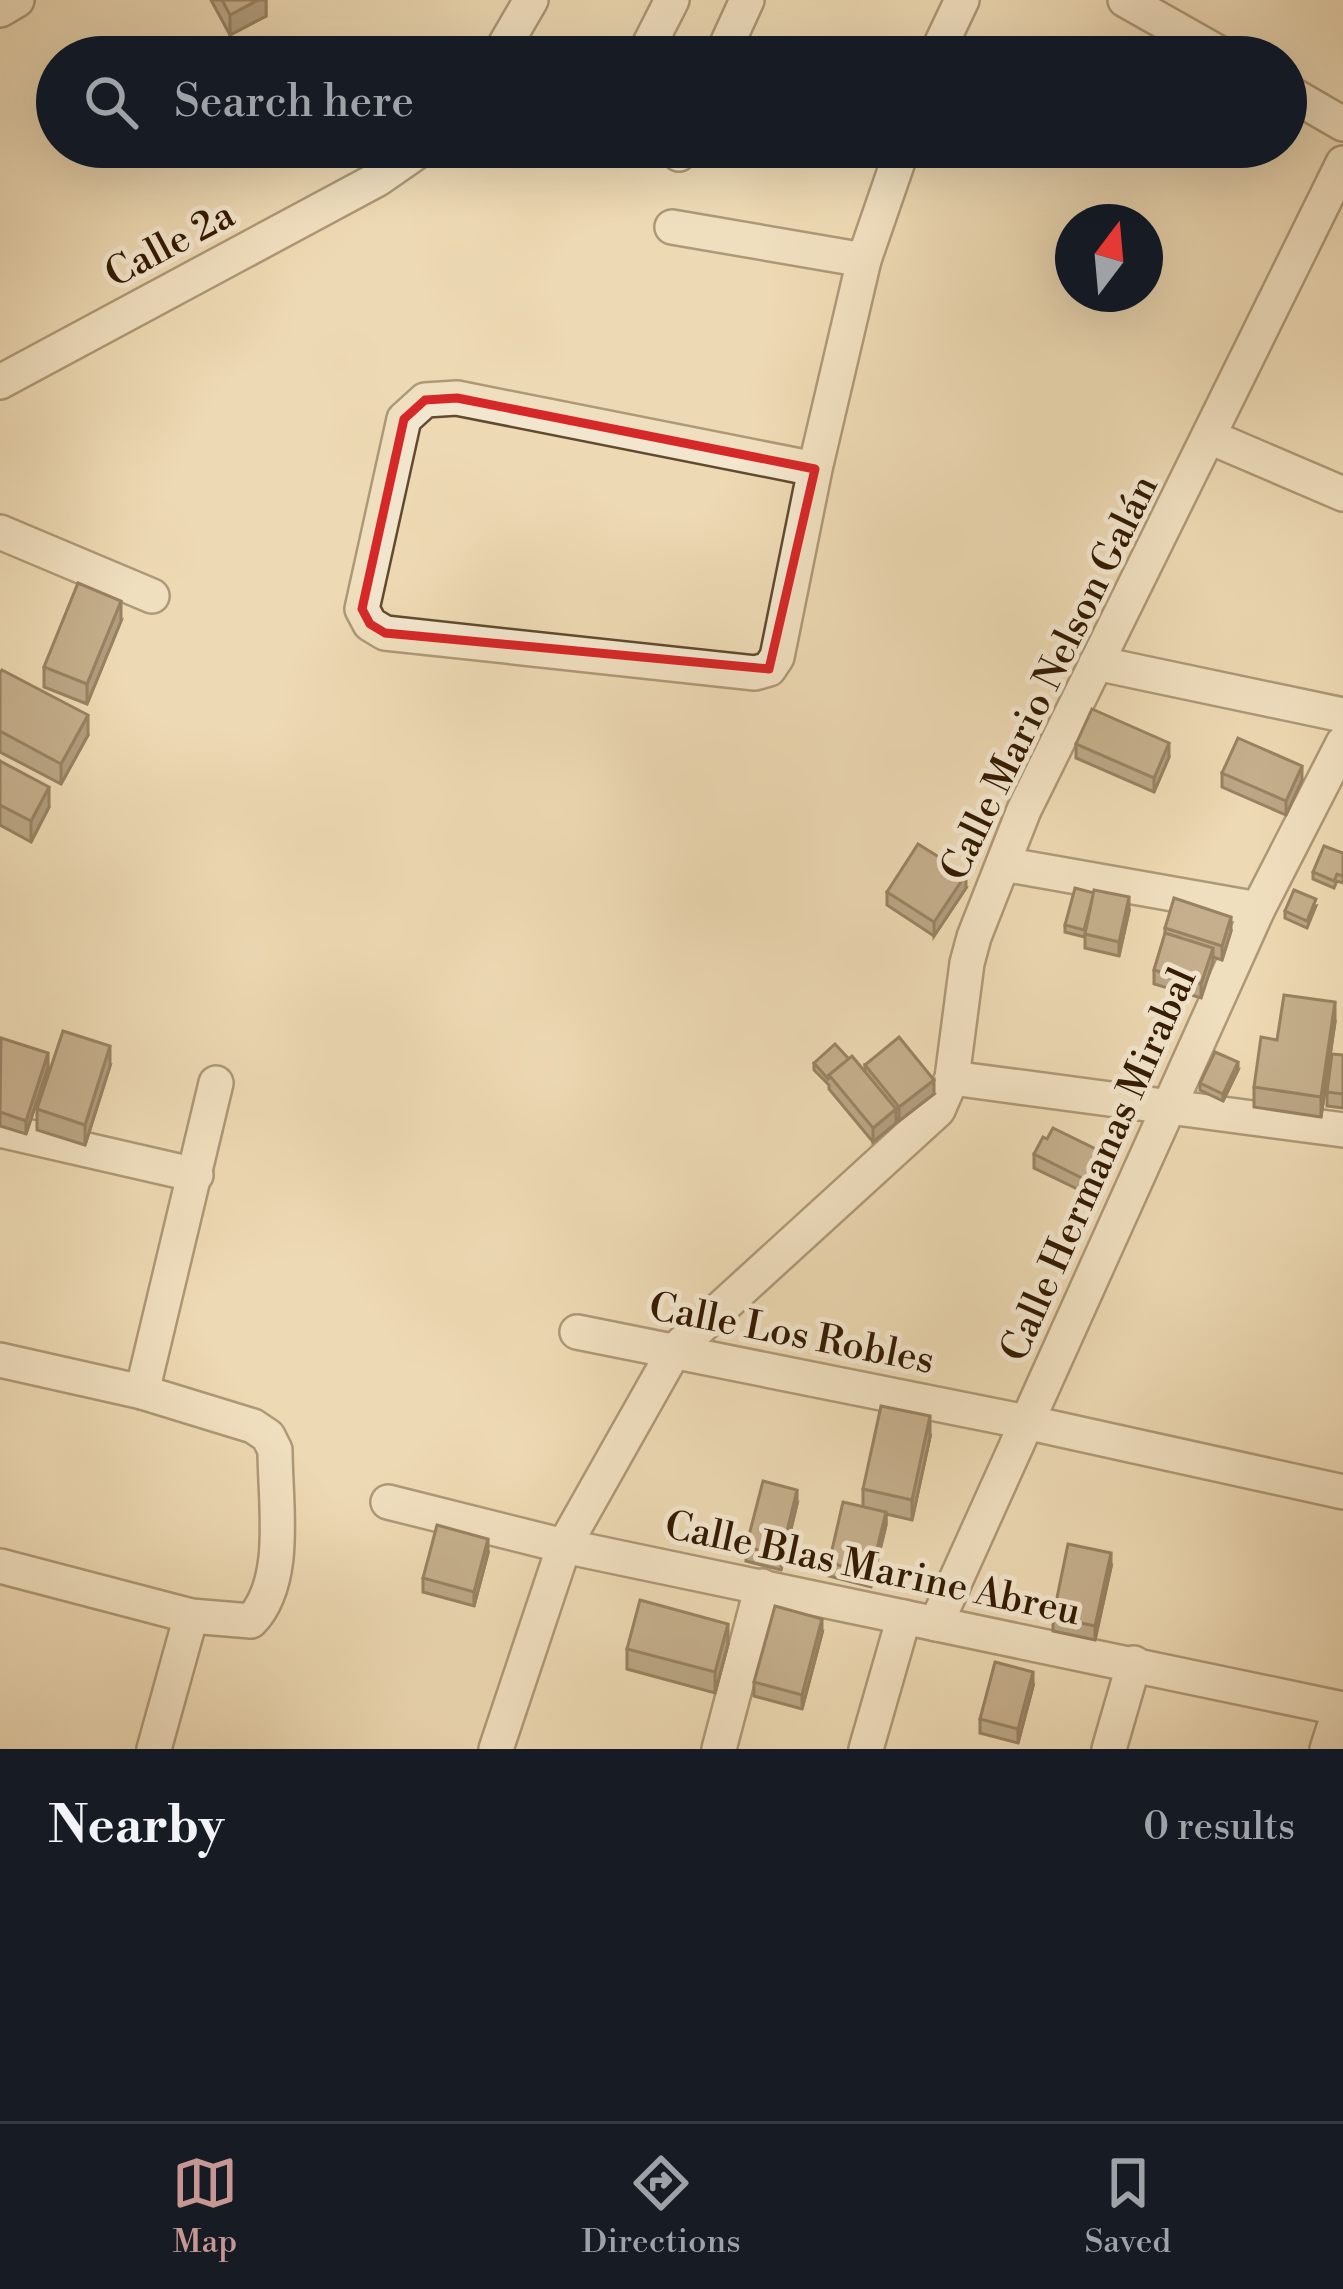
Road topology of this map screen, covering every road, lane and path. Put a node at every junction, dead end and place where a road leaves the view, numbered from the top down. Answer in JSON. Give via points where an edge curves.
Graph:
{"nodes":[{"id":1,"x":16,"y":0,"type":"edge"},
{"id":2,"x":672,"y":0,"type":"edge"},
{"id":3,"x":746,"y":0,"type":"edge"},
{"id":4,"x":962,"y":0,"type":"edge"},
{"id":5,"x":1125,"y":0,"type":"edge"},
{"id":6,"x":520,"y":7,"type":"edge"},
{"id":7,"x":0,"y":10,"type":"edge"},
{"id":8,"x":507,"y":36,"type":"edge"},
{"id":9,"x":654,"y":36,"type":"edge"},
{"id":10,"x":730,"y":36,"type":"edge"},
{"id":11,"x":945,"y":36,"type":"edge"},
{"id":12,"x":1189,"y":36,"type":"edge"},
{"id":13,"x":1307,"y":103,"type":"edge"},
{"id":14,"x":1343,"y":124,"type":"edge"},
{"id":15,"x":1343,"y":163,"type":"edge"},
{"id":16,"x":393,"y":168,"type":"edge"},
{"id":17,"x":896,"y":168,"type":"edge"},
{"id":18,"x":672,"y":227,"type":"dead end"},
{"id":19,"x":864,"y":260,"type":"junction"},
{"id":20,"x":0,"y":382,"type":"edge"},
{"id":21,"x":1210,"y":437,"type":"junction"},
{"id":22,"x":814,"y":469,"type":"junction"},
{"id":23,"x":1343,"y":494,"type":"edge"},
{"id":24,"x":0,"y":532,"type":"edge"},
{"id":25,"x":152,"y":596,"type":"dead end"},
{"id":26,"x":1096,"y":663,"type":"junction"},
{"id":27,"x":1343,"y":716,"type":"edge"},
{"id":28,"x":1343,"y":743,"type":"edge"},
{"id":29,"x":1003,"y":864,"type":"junction"},
{"id":30,"x":1258,"y":909,"type":"junction"},
{"id":31,"x":952,"y":1078,"type":"junction"},
{"id":32,"x":217,"y":1083,"type":"dead end"},
{"id":33,"x":1170,"y":1105,"type":"junction"},
{"id":34,"x":0,"y":1130,"type":"edge"},
{"id":35,"x":1343,"y":1130,"type":"edge"},
{"id":36,"x":196,"y":1175,"type":"junction"},
{"id":37,"x":577,"y":1332,"type":"dead end"},
{"id":38,"x":674,"y":1352,"type":"junction"},
{"id":39,"x":0,"y":1360,"type":"edge"},
{"id":40,"x":142,"y":1392,"type":"junction"},
{"id":41,"x":1026,"y":1422,"type":"junction"},
{"id":42,"x":1343,"y":1492,"type":"edge"},
{"id":43,"x":388,"y":1502,"type":"dead end"},
{"id":44,"x":565,"y":1546,"type":"junction"},
{"id":45,"x":0,"y":1566,"type":"edge"},
{"id":46,"x":762,"y":1586,"type":"junction"},
{"id":47,"x":191,"y":1616,"type":"junction"},
{"id":48,"x":920,"y":1620,"type":"junction"},
{"id":49,"x":1134,"y":1663,"type":"junction"},
{"id":50,"x":1341,"y":1709,"type":"edge"},
{"id":51,"x":154,"y":1749,"type":"edge"},
{"id":52,"x":496,"y":1749,"type":"edge"},
{"id":53,"x":718,"y":1749,"type":"edge"},
{"id":54,"x":866,"y":1749,"type":"edge"},
{"id":55,"x":1109,"y":1749,"type":"edge"},
{"id":56,"x":1327,"y":1749,"type":"edge"}],
"edges":[{"from":1,"to":7,"type":"street"},
{"from":2,"to":9,"type":"street"},
{"from":3,"to":10,"type":"street"},
{"from":4,"to":11,"type":"street"},
{"from":5,"to":12,"type":"street"},
{"from":6,"to":8,"type":"street"},
{"from":13,"to":14,"type":"street"},
{"from":15,"to":21,"type":"street","name":"Calle Mario Nelson Galán"},
{"from":16,"to":20,"type":"street","name":"Calle 2a"},
{"from":17,"to":19,"type":"street"},
{"from":18,"to":19,"type":"street"},
{"from":19,"to":22,"type":"street"},
{"from":21,"to":23,"type":"street"},
{"from":21,"to":26,"type":"street","name":"Calle Mario Nelson Galán"},
{"from":22,"to":22,"type":"street","via":[[457,398],[425,400],[404,419],[362,609],[385,634],[769,669]]},
{"from":24,"to":25,"type":"street"},
{"from":26,"to":27,"type":"street"},
{"from":26,"to":29,"type":"street","name":"Calle Mario Nelson Galán"},
{"from":28,"to":30,"type":"street","name":"Calle Hermanas Mirabal"},
{"from":29,"to":30,"type":"street"},
{"from":29,"to":31,"type":"street","name":"Calle Mario Nelson Galán","via":[[967,962]]},
{"from":30,"to":33,"type":"street","name":"Calle Hermanas Mirabal"},
{"from":31,"to":33,"type":"street"},
{"from":31,"to":38,"type":"street","name":"Calle Mario Nelson Galán","via":[[930,1118]]},
{"from":32,"to":36,"type":"street"},
{"from":33,"to":35,"type":"street"},
{"from":33,"to":41,"type":"street","name":"Calle Hermanas Mirabal"},
{"from":34,"to":36,"type":"street"},
{"from":36,"to":40,"type":"street"},
{"from":37,"to":38,"type":"street","name":"Calle Los Robles"},
{"from":38,"to":41,"type":"street","name":"Calle Los Robles"},
{"from":38,"to":44,"type":"street","name":"Calle Mario Nelson Galán"},
{"from":39,"to":40,"type":"street"},
{"from":40,"to":47,"type":"street","via":[[253,1426],[275,1450],[275,1579],[267,1604],[251,1621]]},
{"from":41,"to":42,"type":"street","name":"Calle Los Robles"},
{"from":41,"to":48,"type":"street","name":"Calle Hermanas Mirabal"},
{"from":43,"to":44,"type":"street","name":"Calle Blas Marine Abreu"},
{"from":44,"to":46,"type":"street","name":"Calle Blas Marine Abreu"},
{"from":44,"to":52,"type":"street","name":"Calle Mario Nelson Galán"},
{"from":45,"to":47,"type":"street"},
{"from":46,"to":48,"type":"street","name":"Calle Blas Marine Abreu"},
{"from":46,"to":53,"type":"street"},
{"from":47,"to":51,"type":"street"},
{"from":48,"to":49,"type":"street","name":"Calle Blas Marine Abreu"},
{"from":48,"to":54,"type":"street","name":"Calle Hermanas Mirabal"},
{"from":49,"to":50,"type":"street","name":"Calle Blas Marine Abreu"},
{"from":49,"to":55,"type":"street"},
{"from":50,"to":56,"type":"street"}]}
